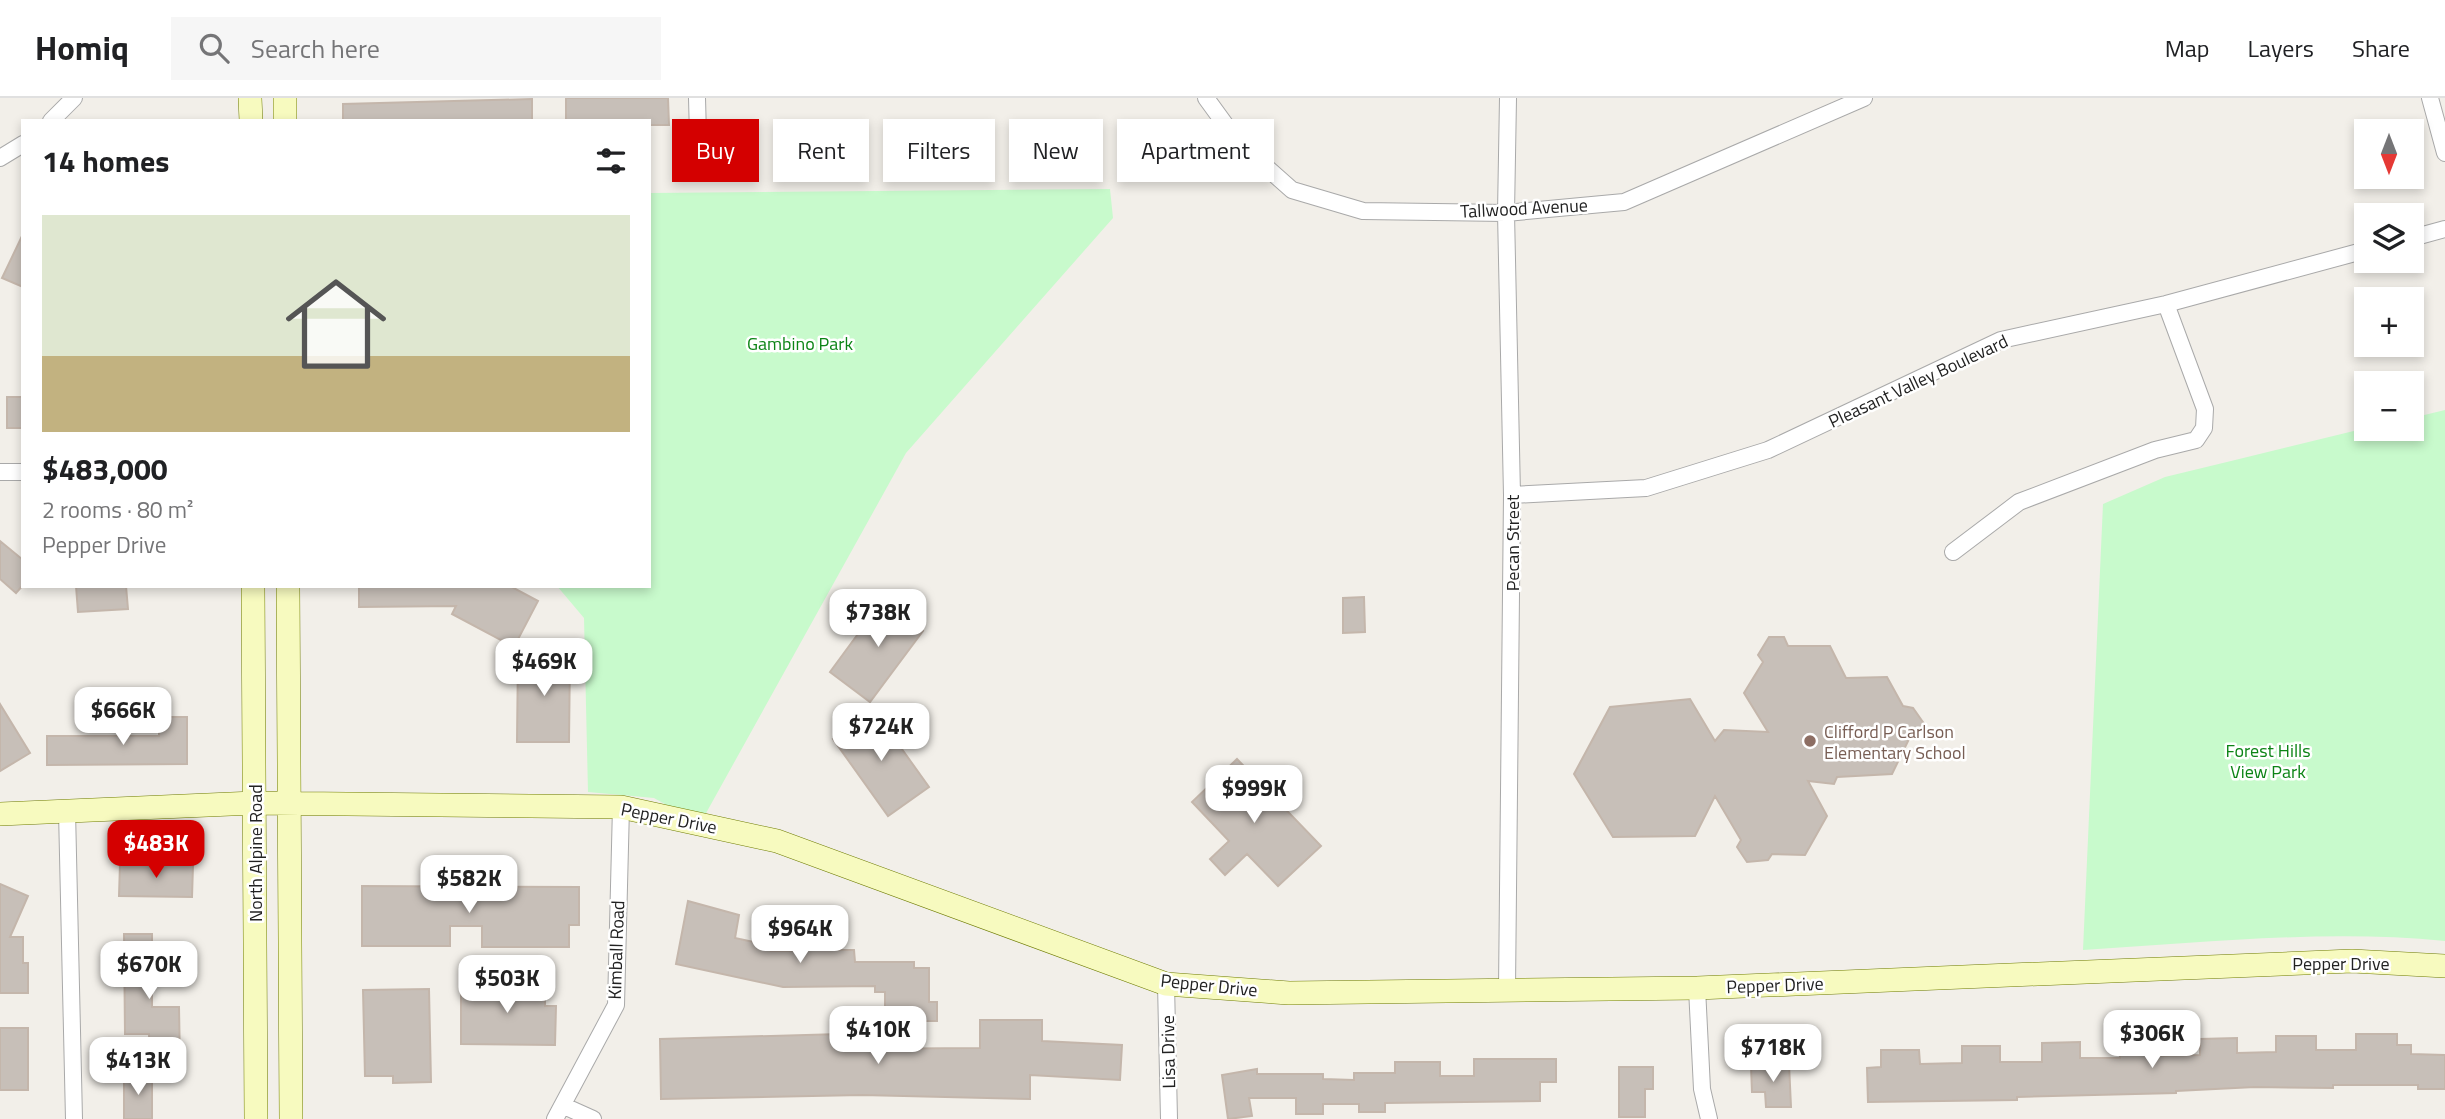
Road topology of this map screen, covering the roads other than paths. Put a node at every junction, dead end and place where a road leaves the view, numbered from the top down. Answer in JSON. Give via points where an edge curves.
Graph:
{"nodes":[{"id":1,"x":74,"y":98,"type":"edge"},
{"id":2,"x":250,"y":98,"type":"edge"},
{"id":3,"x":285,"y":98,"type":"edge"},
{"id":4,"x":697,"y":98,"type":"edge"},
{"id":5,"x":1206,"y":98,"type":"edge"},
{"id":6,"x":1508,"y":98,"type":"edge"},
{"id":7,"x":1864,"y":98,"type":"edge"},
{"id":8,"x":2430,"y":98,"type":"edge"},
{"id":9,"x":53,"y":119,"type":"edge"},
{"id":10,"x":251,"y":119,"type":"edge"},
{"id":11,"x":285,"y":119,"type":"edge"},
{"id":12,"x":698,"y":119,"type":"edge"},
{"id":13,"x":21,"y":146,"type":"edge"},
{"id":14,"x":2445,"y":153,"type":"edge"},
{"id":15,"x":0,"y":158,"type":"edge"},
{"id":16,"x":1506,"y":213,"type":"junction"},
{"id":17,"x":2445,"y":229,"type":"edge"},
{"id":18,"x":2424,"y":235,"type":"edge"},
{"id":19,"x":2354,"y":253,"type":"edge"},
{"id":20,"x":2166,"y":304,"type":"junction"},
{"id":21,"x":0,"y":471,"type":"edge"},
{"id":22,"x":21,"y":471,"type":"edge"},
{"id":23,"x":1512,"y":495,"type":"junction"},
{"id":24,"x":1953,"y":552,"type":"dead end"},
{"id":25,"x":253,"y":588,"type":"edge"},
{"id":26,"x":288,"y":588,"type":"edge"},
{"id":27,"x":254,"y":803,"type":"junction"},
{"id":28,"x":289,"y":803,"type":"junction"},
{"id":29,"x":621,"y":807,"type":"junction"},
{"id":30,"x":67,"y":811,"type":"junction"},
{"id":31,"x":0,"y":814,"type":"edge"},
{"id":32,"x":2445,"y":966,"type":"edge"},
{"id":33,"x":1166,"y":984,"type":"junction"},
{"id":34,"x":1697,"y":988,"type":"junction"},
{"id":35,"x":1507,"y":989,"type":"junction"},
{"id":36,"x":559,"y":1112,"type":"edge"},
{"id":37,"x":74,"y":1119,"type":"edge"},
{"id":38,"x":256,"y":1119,"type":"edge"},
{"id":39,"x":291,"y":1119,"type":"edge"},
{"id":40,"x":593,"y":1119,"type":"edge"},
{"id":41,"x":1169,"y":1119,"type":"edge"},
{"id":42,"x":1709,"y":1119,"type":"edge"}],
"edges":[{"from":1,"to":9,"type":"street"},
{"from":2,"to":10,"type":"street"},
{"from":3,"to":11,"type":"street"},
{"from":4,"to":12,"type":"street"},
{"from":5,"to":16,"type":"street","name":"Tallwood Avenue","via":[[1238,142],[1292,190],[1363,211]]},
{"from":6,"to":16,"type":"street","name":"Pecan Street"},
{"from":7,"to":16,"type":"street","name":"Tallwood Avenue","via":[[1624,202]]},
{"from":8,"to":14,"type":"street"},
{"from":13,"to":15,"type":"street"},
{"from":16,"to":23,"type":"street","name":"Pecan Street"},
{"from":17,"to":18,"type":"street"},
{"from":19,"to":20,"type":"street","name":"Pleasant Valley Boulevard"},
{"from":20,"to":23,"type":"street","name":"Pleasant Valley Boulevard","via":[[2001,340],[1768,450],[1646,488]]},
{"from":20,"to":24,"type":"street","via":[[2205,409],[2204,428],[2196,440],[2155,450],[2019,502]]},
{"from":21,"to":22,"type":"street"},
{"from":23,"to":35,"type":"street","name":"Pecan Street"},
{"from":25,"to":27,"type":"street","name":"North Alpine Road"},
{"from":26,"to":28,"type":"street","name":"North Alpine Road"},
{"from":27,"to":28,"type":"street","name":"Pepper Drive"},
{"from":27,"to":30,"type":"street","name":"Pepper Drive"},
{"from":27,"to":38,"type":"street","name":"North Alpine Road"},
{"from":28,"to":29,"type":"street","name":"Pepper Drive"},
{"from":28,"to":39,"type":"street","name":"North Alpine Road"},
{"from":29,"to":33,"type":"street","name":"Pepper Drive","via":[[777,841]]},
{"from":29,"to":36,"type":"street","name":"Kimball Road","via":[[616,1005]]},
{"from":30,"to":31,"type":"street","name":"Pepper Drive"},
{"from":30,"to":37,"type":"street"},
{"from":32,"to":34,"type":"street","name":"Pepper Drive","via":[[2352,961]]},
{"from":33,"to":35,"type":"street","name":"Pepper Drive","via":[[1289,993]]},
{"from":33,"to":41,"type":"street","name":"Lisa Drive"},
{"from":34,"to":35,"type":"street","name":"Pepper Drive"},
{"from":34,"to":42,"type":"street","via":[[1702,1089]]},
{"from":36,"to":40,"type":"street"}]}
